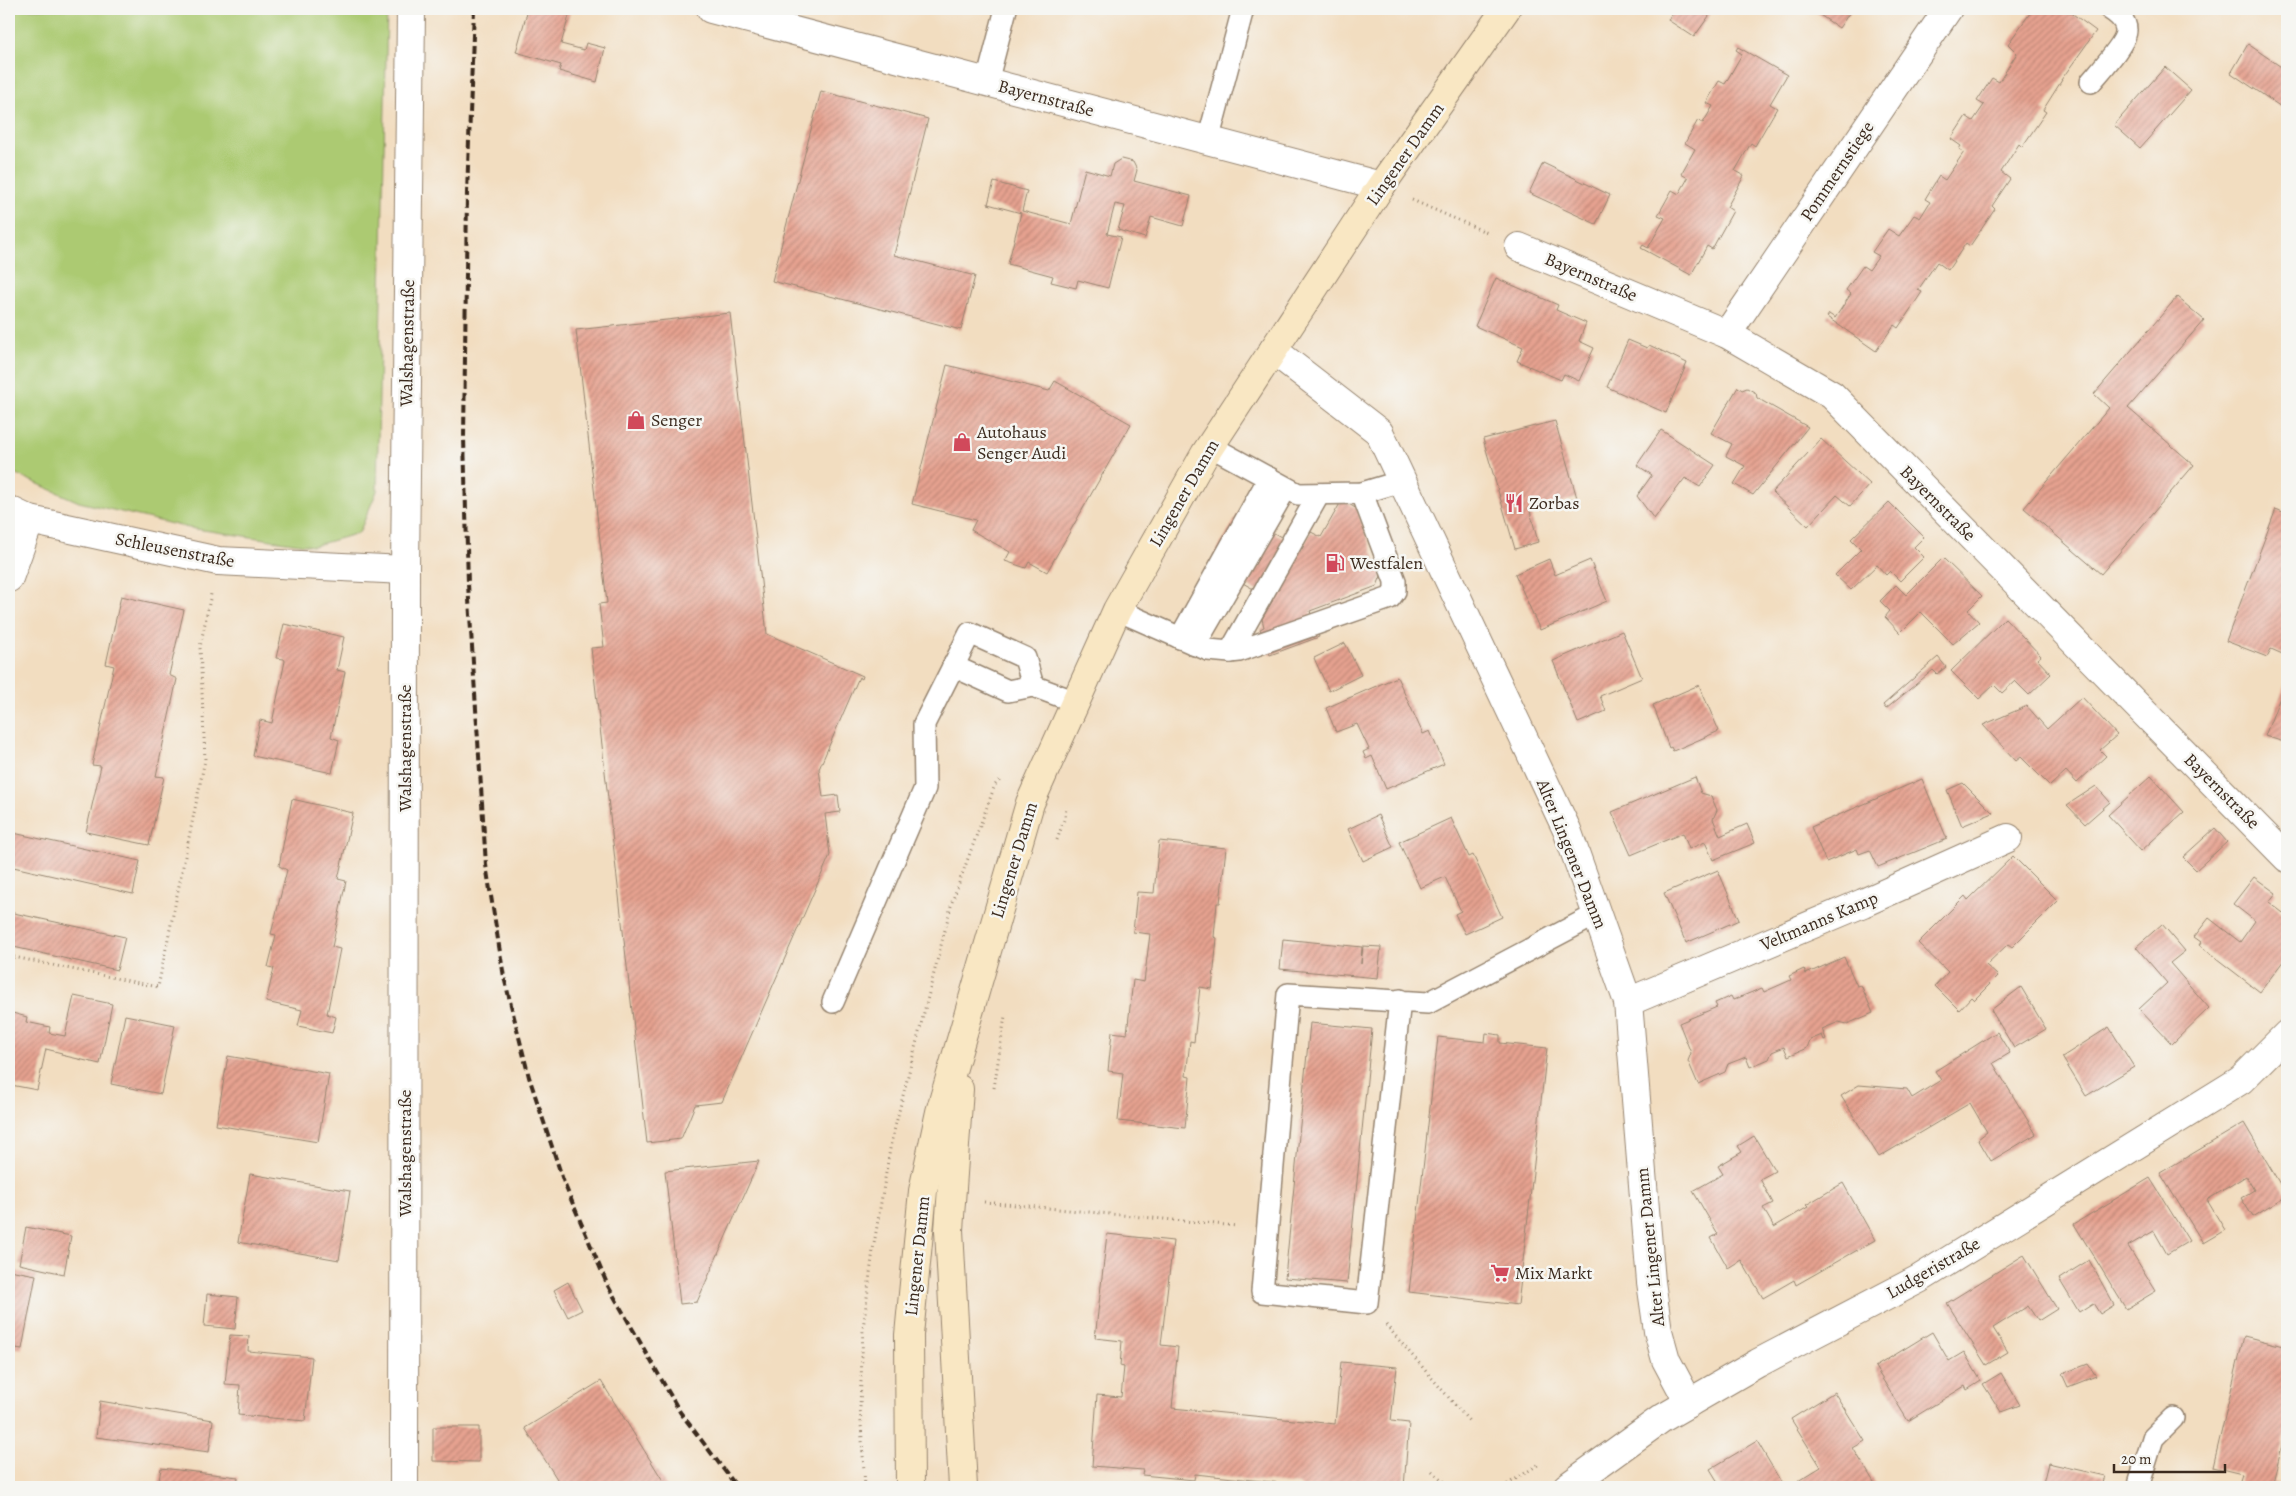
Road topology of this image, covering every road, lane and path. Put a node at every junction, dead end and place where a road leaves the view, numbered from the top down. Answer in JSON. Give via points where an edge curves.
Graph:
{"nodes":[{"id":1,"x":411,"y":9,"type":"edge"},
{"id":2,"x":711,"y":9,"type":"edge"},
{"id":3,"x":1006,"y":9,"type":"edge"},
{"id":4,"x":1243,"y":9,"type":"edge"},
{"id":5,"x":1506,"y":9,"type":"edge"},
{"id":6,"x":1948,"y":9,"type":"edge"},
{"id":7,"x":2110,"y":9,"type":"edge"},
{"id":8,"x":988,"y":82,"type":"junction"},
{"id":9,"x":2091,"y":82,"type":"dead end"},
{"id":10,"x":1208,"y":141,"type":"junction"},
{"id":11,"x":1381,"y":186,"type":"junction"},
{"id":12,"x":1519,"y":247,"type":"joint"},
{"id":13,"x":1727,"y":334,"type":"junction"},
{"id":14,"x":1273,"y":350,"type":"junction"},
{"id":15,"x":1210,"y":446,"type":"junction"},
{"id":16,"x":1402,"y":481,"type":"junction"},
{"id":17,"x":1284,"y":487,"type":"junction"},
{"id":18,"x":1362,"y":493,"type":"junction"},
{"id":19,"x":1320,"y":494,"type":"junction"},
{"id":20,"x":20,"y":515,"type":"edge"},
{"id":21,"x":218,"y":561,"type":"junction"},
{"id":22,"x":405,"y":570,"type":"junction"},
{"id":23,"x":9,"y":578,"type":"edge"},
{"id":24,"x":1117,"y":610,"type":"junction"},
{"id":25,"x":1195,"y":644,"type":"junction"},
{"id":26,"x":1230,"y":652,"type":"junction"},
{"id":27,"x":953,"y":666,"type":"junction"},
{"id":28,"x":1033,"y":686,"type":"junction"},
{"id":29,"x":1076,"y":702,"type":"junction"},
{"id":30,"x":1067,"y":798,"type":"dead end"},
{"id":31,"x":2008,"y":838,"type":"dead end"},
{"id":32,"x":1054,"y":845,"type":"dead end"},
{"id":33,"x":2287,"y":858,"type":"edge"},
{"id":34,"x":1597,"y":914,"type":"junction"},
{"id":35,"x":9,"y":956,"type":"edge"},
{"id":36,"x":1400,"y":1000,"type":"junction"},
{"id":37,"x":833,"y":1002,"type":"dead end"},
{"id":38,"x":1628,"y":1002,"type":"junction"},
{"id":39,"x":1007,"y":1006,"type":"dead end"},
{"id":40,"x":963,"y":1030,"type":"junction"},
{"id":41,"x":2287,"y":1034,"type":"edge"},
{"id":42,"x":994,"y":1090,"type":"dead end"},
{"id":43,"x":979,"y":1202,"type":"dead end"},
{"id":44,"x":1268,"y":1229,"type":"junction"},
{"id":45,"x":1367,"y":1303,"type":"junction"},
{"id":46,"x":1689,"y":1403,"type":"junction"},
{"id":47,"x":2173,"y":1418,"type":"dead end"},
{"id":48,"x":1469,"y":1421,"type":"dead end"},
{"id":49,"x":1432,"y":1471,"type":"dead end"},
{"id":50,"x":400,"y":1485,"type":"edge"},
{"id":51,"x":910,"y":1487,"type":"edge"},
{"id":52,"x":963,"y":1487,"type":"edge"},
{"id":53,"x":1450,"y":1487,"type":"edge"},
{"id":54,"x":1567,"y":1487,"type":"edge"},
{"id":55,"x":2138,"y":1487,"type":"edge"}],
"edges":[{"from":1,"to":22,"type":"street","name":"Walshagenstraße"},
{"from":2,"to":8,"type":"street","name":"Bayernstraße"},
{"from":3,"to":8,"type":"lane"},
{"from":4,"to":10,"type":"lane"},
{"from":5,"to":11,"type":"main road","name":"Lingener Damm"},
{"from":6,"to":13,"type":"street","name":"Pommernstiege"},
{"from":7,"to":9,"type":"lane","via":[[2125,23],[2127,32]]},
{"from":8,"to":10,"type":"street","name":"Bayernstraße"},
{"from":10,"to":11,"type":"street","name":"Bayernstraße"},
{"from":11,"to":12,"type":"path"},
{"from":11,"to":14,"type":"main road","name":"Lingener Damm"},
{"from":12,"to":13,"type":"street","name":"Bayernstraße"},
{"from":13,"to":33,"type":"street","name":"Bayernstraße","via":[[1832,395]]},
{"from":14,"to":15,"type":"main road","name":"Lingener Damm"},
{"from":14,"to":16,"type":"street","name":"Alter Lingener Damm","via":[[1379,432]]},
{"from":15,"to":17,"type":"lane"},
{"from":15,"to":24,"type":"main road","name":"Lingener Damm"},
{"from":16,"to":18,"type":"lane"},
{"from":16,"to":34,"type":"street","name":"Alter Lingener Damm","via":[[1567,830]]},
{"from":17,"to":19,"type":"lane"},
{"from":17,"to":25,"type":"lane"},
{"from":17,"to":25,"type":"lane"},
{"from":18,"to":19,"type":"lane"},
{"from":18,"to":26,"type":"lane","via":[[1395,581],[1395,591],[1390,598]]},
{"from":19,"to":26,"type":"lane"},
{"from":20,"to":21,"type":"street","name":"Schleusenstraße"},
{"from":20,"to":23,"type":"street"},
{"from":21,"to":22,"type":"street","name":"Schleusenstraße"},
{"from":21,"to":35,"type":"path","via":[[200,647],[205,760],[158,987]]},
{"from":22,"to":50,"type":"street","name":"Walshagenstraße"},
{"from":24,"to":25,"type":"lane"},
{"from":24,"to":29,"type":"main road","name":"Lingener Damm"},
{"from":25,"to":26,"type":"lane"},
{"from":27,"to":28,"type":"lane","via":[[1008,691]]},
{"from":27,"to":28,"type":"lane","via":[[970,633],[1025,658]]},
{"from":27,"to":37,"type":"lane","via":[[924,724],[925,788]]},
{"from":28,"to":29,"type":"lane"},
{"from":29,"to":40,"type":"main road","name":"Lingener Damm","via":[[1030,803]]},
{"from":30,"to":32,"type":"path","via":[[1065,817]]},
{"from":31,"to":38,"type":"street","name":"Veltmanns Kamp"},
{"from":34,"to":36,"type":"lane","via":[[1428,1002]]},
{"from":34,"to":38,"type":"street","name":"Alter Lingener Damm"},
{"from":36,"to":44,"type":"lane","via":[[1288,994]]},
{"from":36,"to":45,"type":"lane"},
{"from":38,"to":46,"type":"street","name":"Alter Lingener Damm","via":[[1651,1282],[1658,1331],[1666,1360]]},
{"from":39,"to":42,"type":"path"},
{"from":40,"to":51,"type":"main road","name":"Lingener Damm","via":[[940,1112],[923,1191],[909,1335]]},
{"from":40,"to":52,"type":"main road","name":"Lingener Damm","via":[[949,1230]]},
{"from":41,"to":46,"type":"street","name":"Ludgeristraße","via":[[2241,1080],[2224,1091],[1919,1279]]},
{"from":43,"to":44,"type":"path"},
{"from":44,"to":45,"type":"lane","via":[[1262,1292]]},
{"from":45,"to":48,"type":"path"},
{"from":46,"to":54,"type":"street","name":"Ludgeristraße","via":[[1661,1419]]},
{"from":47,"to":55,"type":"lane","via":[[2152,1438]]},
{"from":49,"to":53,"type":"path"}]}
